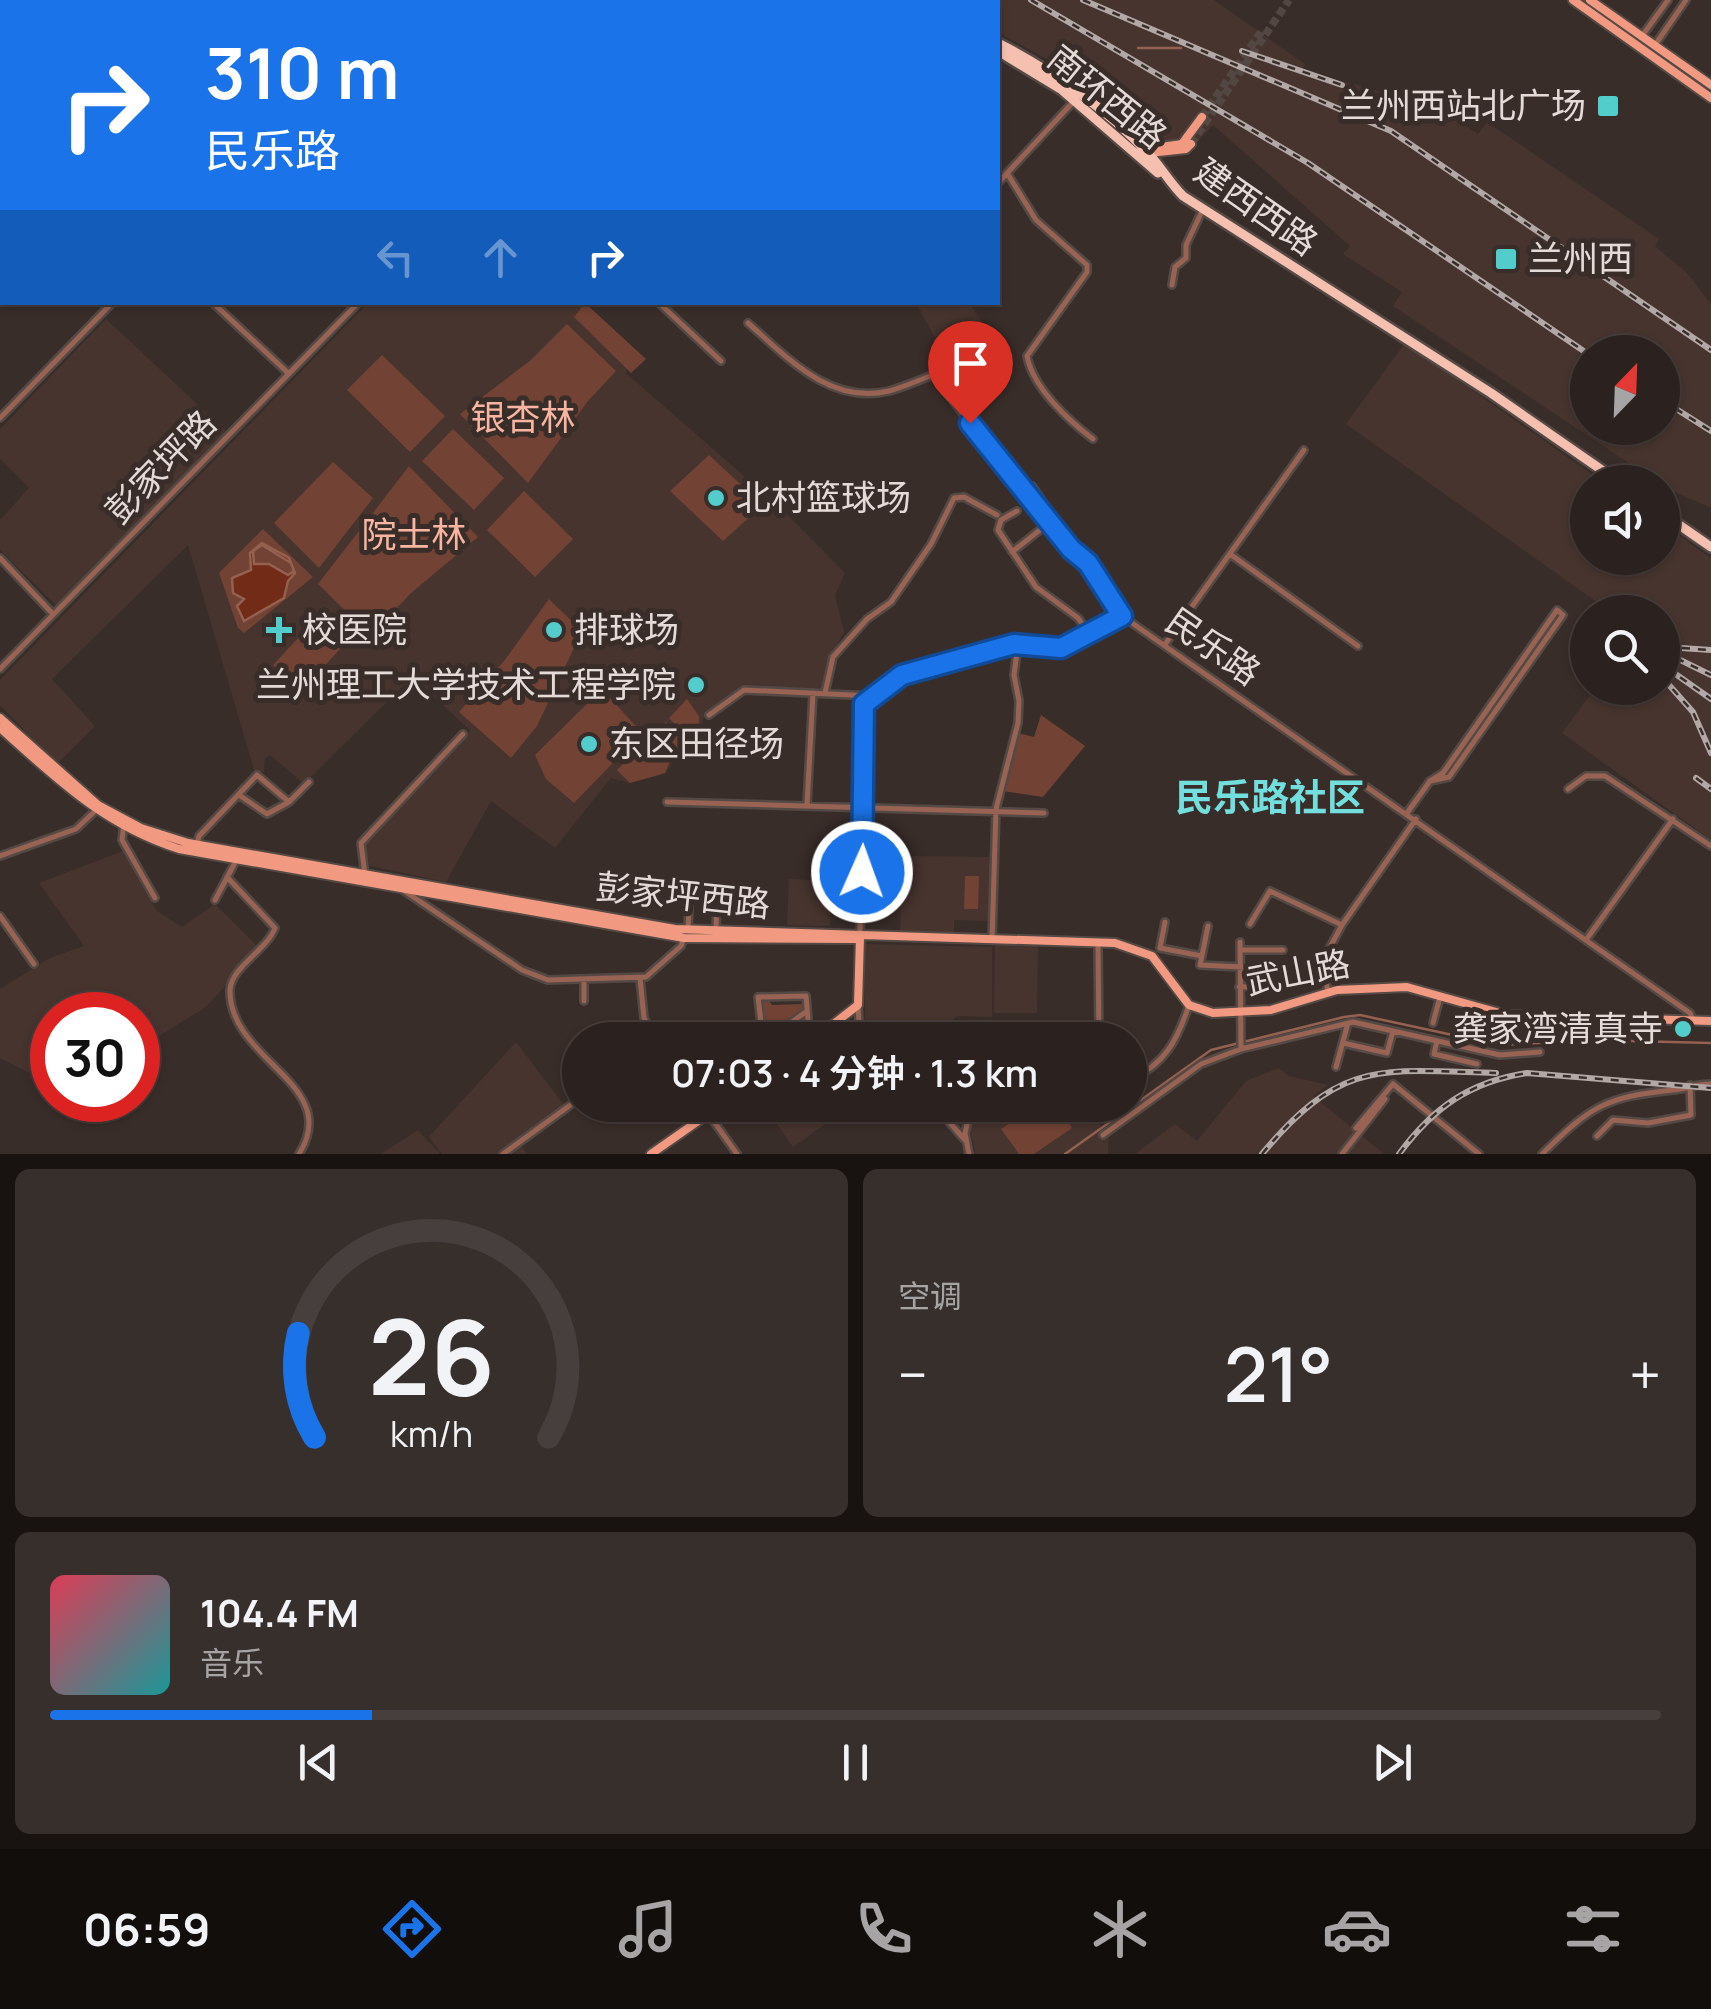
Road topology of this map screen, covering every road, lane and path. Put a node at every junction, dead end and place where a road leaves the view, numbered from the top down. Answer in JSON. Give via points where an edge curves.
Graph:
{"nodes":[{"id":1,"x":1573,"y":0,"type":"edge"},
{"id":2,"x":1590,"y":0,"type":"edge"},
{"id":3,"x":1668,"y":0,"type":"edge"},
{"id":4,"x":1686,"y":0,"type":"edge"},
{"id":5,"x":1642,"y":36,"type":"junction"},
{"id":6,"x":1000,"y":44,"type":"edge"},
{"id":7,"x":1655,"y":45,"type":"junction"},
{"id":8,"x":1000,"y":52,"type":"edge"},
{"id":9,"x":1711,"y":85,"type":"edge"},
{"id":10,"x":1076,"y":98,"type":"junction"},
{"id":11,"x":1711,"y":98,"type":"edge"},
{"id":12,"x":1202,"y":117,"type":"tunnel mouth"},
{"id":13,"x":1191,"y":144,"type":"tunnel mouth"},
{"id":14,"x":1142,"y":154,"type":"junction"},
{"id":15,"x":1006,"y":173,"type":"junction"},
{"id":16,"x":1000,"y":180,"type":"edge"},
{"id":17,"x":1178,"y":192,"type":"joint"},
{"id":18,"x":1203,"y":209,"type":"junction"},
{"id":19,"x":1172,"y":285,"type":"dead end"},
{"id":20,"x":111,"y":305,"type":"edge"},
{"id":21,"x":215,"y":305,"type":"edge"},
{"id":22,"x":356,"y":305,"type":"edge"},
{"id":23,"x":661,"y":305,"type":"edge"},
{"id":24,"x":748,"y":323,"type":"dead end"},
{"id":25,"x":720,"y":362,"type":"dead end"},
{"id":26,"x":287,"y":372,"type":"junction"},
{"id":27,"x":1468,"y":378,"type":"junction"},
{"id":28,"x":0,"y":418,"type":"edge"},
{"id":29,"x":1094,"y":440,"type":"dead end"},
{"id":30,"x":1304,"y":450,"type":"dead end"},
{"id":31,"x":1587,"y":465,"type":"edge"},
{"id":32,"x":1594,"y":465,"type":"edge"},
{"id":33,"x":1032,"y":486,"type":"dead end"},
{"id":34,"x":1017,"y":510,"type":"dead end"},
{"id":35,"x":997,"y":515,"type":"dead end"},
{"id":36,"x":1050,"y":522,"type":"junction"},
{"id":37,"x":1680,"y":528,"type":"edge"},
{"id":38,"x":1711,"y":550,"type":"edge"},
{"id":39,"x":1012,"y":552,"type":"junction"},
{"id":40,"x":1230,"y":554,"type":"junction"},
{"id":41,"x":0,"y":558,"type":"edge"},
{"id":42,"x":1088,"y":563,"type":"junction"},
{"id":43,"x":1560,"y":612,"type":"dead end"},
{"id":44,"x":52,"y":613,"type":"junction"},
{"id":45,"x":1122,"y":616,"type":"junction"},
{"id":46,"x":1088,"y":632,"type":"junction"},
{"id":47,"x":1018,"y":644,"type":"junction"},
{"id":48,"x":1166,"y":644,"type":"junction"},
{"id":49,"x":1358,"y":646,"type":"dead end"},
{"id":50,"x":0,"y":668,"type":"edge"},
{"id":51,"x":813,"y":693,"type":"junction"},
{"id":52,"x":826,"y":693,"type":"junction"},
{"id":53,"x":874,"y":696,"type":"junction"},
{"id":54,"x":708,"y":716,"type":"dead end"},
{"id":55,"x":0,"y":718,"type":"edge"},
{"id":56,"x":0,"y":728,"type":"edge"},
{"id":57,"x":463,"y":734,"type":"dead end"},
{"id":58,"x":308,"y":782,"type":"dead end"},
{"id":59,"x":1568,"y":789,"type":"dead end"},
{"id":60,"x":239,"y":795,"type":"junction"},
{"id":61,"x":289,"y":802,"type":"junction"},
{"id":62,"x":667,"y":802,"type":"dead end"},
{"id":63,"x":807,"y":804,"type":"junction"},
{"id":64,"x":864,"y":807,"type":"junction"},
{"id":65,"x":996,"y":809,"type":"junction"},
{"id":66,"x":95,"y":811,"type":"junction"},
{"id":67,"x":1044,"y":813,"type":"dead end"},
{"id":68,"x":1407,"y":813,"type":"junction"},
{"id":69,"x":1673,"y":819,"type":"junction"},
{"id":70,"x":1416,"y":820,"type":"junction"},
{"id":71,"x":123,"y":823,"type":"junction"},
{"id":72,"x":1711,"y":846,"type":"edge"},
{"id":73,"x":196,"y":848,"type":"junction"},
{"id":74,"x":0,"y":856,"type":"edge"},
{"id":75,"x":237,"y":859,"type":"junction"},
{"id":76,"x":365,"y":875,"type":"junction"},
{"id":77,"x":227,"y":877,"type":"junction"},
{"id":78,"x":399,"y":888,"type":"junction"},
{"id":79,"x":155,"y":898,"type":"dead end"},
{"id":80,"x":716,"y":899,"type":"dead end"},
{"id":81,"x":216,"y":900,"type":"dead end"},
{"id":82,"x":690,"y":906,"type":"dead end"},
{"id":83,"x":0,"y":916,"type":"edge"},
{"id":84,"x":1165,"y":922,"type":"dead end"},
{"id":85,"x":1250,"y":924,"type":"dead end"},
{"id":86,"x":1342,"y":925,"type":"junction"},
{"id":87,"x":1208,"y":926,"type":"dead end"},
{"id":88,"x":716,"y":932,"type":"junction"},
{"id":89,"x":685,"y":933,"type":"junction"},
{"id":90,"x":860,"y":937,"type":"junction"},
{"id":91,"x":992,"y":940,"type":"junction"},
{"id":92,"x":1586,"y":940,"type":"junction"},
{"id":93,"x":1098,"y":942,"type":"junction"},
{"id":94,"x":1240,"y":942,"type":"dead end"},
{"id":95,"x":1240,"y":950,"type":"junction"},
{"id":96,"x":1282,"y":950,"type":"dead end"},
{"id":97,"x":1202,"y":956,"type":"junction"},
{"id":98,"x":34,"y":964,"type":"dead end"},
{"id":99,"x":1240,"y":968,"type":"junction"},
{"id":100,"x":1281,"y":968,"type":"dead end"},
{"id":101,"x":640,"y":978,"type":"junction"},
{"id":102,"x":584,"y":979,"type":"junction"},
{"id":103,"x":1282,"y":986,"type":"dead end"},
{"id":104,"x":1239,"y":987,"type":"junction"},
{"id":105,"x":1328,"y":992,"type":"junction"},
{"id":106,"x":1441,"y":994,"type":"junction"},
{"id":107,"x":584,"y":1001,"type":"dead end"},
{"id":108,"x":858,"y":1005,"type":"junction"},
{"id":109,"x":1189,"y":1005,"type":"junction"},
{"id":110,"x":808,"y":1011,"type":"junction"},
{"id":111,"x":1239,"y":1014,"type":"junction"},
{"id":112,"x":1694,"y":1020,"type":"junction"},
{"id":113,"x":1711,"y":1020,"type":"edge"},
{"id":114,"x":646,"y":1022,"type":"edge"},
{"id":115,"x":762,"y":1022,"type":"edge"},
{"id":116,"x":792,"y":1022,"type":"edge"},
{"id":117,"x":810,"y":1022,"type":"edge"},
{"id":118,"x":833,"y":1022,"type":"edge"},
{"id":119,"x":859,"y":1022,"type":"edge"},
{"id":120,"x":1100,"y":1022,"type":"edge"},
{"id":121,"x":1433,"y":1022,"type":"dead end"},
{"id":122,"x":1348,"y":1023,"type":"junction"},
{"id":123,"x":1392,"y":1031,"type":"junction"},
{"id":124,"x":1437,"y":1041,"type":"junction"},
{"id":125,"x":1343,"y":1043,"type":"junction"},
{"id":126,"x":1240,"y":1047,"type":"junction"},
{"id":127,"x":1540,"y":1052,"type":"dead end"},
{"id":128,"x":1478,"y":1064,"type":"dead end"},
{"id":129,"x":1336,"y":1067,"type":"dead end"},
{"id":130,"x":1147,"y":1072,"type":"edge"},
{"id":131,"x":1690,"y":1084,"type":"junction"},
{"id":132,"x":1711,"y":1084,"type":"edge"},
{"id":133,"x":1395,"y":1085,"type":"junction"},
{"id":134,"x":562,"y":1111,"type":"edge"},
{"id":135,"x":697,"y":1122,"type":"edge"},
{"id":136,"x":714,"y":1122,"type":"edge"},
{"id":137,"x":949,"y":1122,"type":"edge"},
{"id":138,"x":966,"y":1122,"type":"edge"},
{"id":139,"x":1356,"y":1128,"type":"dead end"},
{"id":140,"x":1103,"y":1135,"type":"dead end"},
{"id":141,"x":1597,"y":1136,"type":"dead end"},
{"id":142,"x":967,"y":1142,"type":"junction"},
{"id":143,"x":299,"y":1154,"type":"edge"},
{"id":144,"x":504,"y":1154,"type":"edge"},
{"id":145,"x":651,"y":1154,"type":"edge"},
{"id":146,"x":737,"y":1154,"type":"edge"},
{"id":147,"x":969,"y":1154,"type":"edge"},
{"id":148,"x":1342,"y":1154,"type":"edge"},
{"id":149,"x":1478,"y":1154,"type":"edge"},
{"id":150,"x":1542,"y":1154,"type":"edge"}],
"edges":[{"from":1,"to":11,"type":"main road"},
{"from":2,"to":5,"type":"main road"},
{"from":3,"to":5,"type":"street"},
{"from":4,"to":7,"type":"street"},
{"from":5,"to":7,"type":"main road"},
{"from":6,"to":10,"type":"highway","name":"南环西路","via":[[1032,60]]},
{"from":7,"to":9,"type":"main road"},
{"from":8,"to":10,"type":"highway","name":"南环西路"},
{"from":10,"to":14,"type":"highway"},
{"from":10,"to":15,"type":"street"},
{"from":12,"to":14,"type":"main road","via":[[1182,144]]},
{"from":13,"to":14,"type":"main road"},
{"from":14,"to":17,"type":"highway","name":"南环西路"},
{"from":15,"to":16,"type":"street"},
{"from":15,"to":29,"type":"street","via":[[1036,220],[1086,265],[1028,356],[1054,402]]},
{"from":17,"to":18,"type":"highway","name":"建西西路"},
{"from":18,"to":19,"type":"street"},
{"from":18,"to":27,"type":"highway","name":"建西西路"},
{"from":20,"to":28,"type":"street"},
{"from":21,"to":26,"type":"street"},
{"from":22,"to":26,"type":"street","name":"彭家坪路"},
{"from":23,"to":25,"type":"street"},
{"from":24,"to":36,"type":"street","via":[[812,379],[834,388],[887,392],[934,375]]},
{"from":26,"to":44,"type":"street","name":"彭家坪路"},
{"from":27,"to":31,"type":"highway","name":"建西西路"},
{"from":27,"to":32,"type":"highway","name":"建西西路"},
{"from":30,"to":40,"type":"street"},
{"from":33,"to":42,"type":"street"},
{"from":34,"to":39,"type":"street","via":[[998,525]]},
{"from":35,"to":52,"type":"street","via":[[954,498],[932,544],[891,602],[833,657]]},
{"from":36,"to":39,"type":"street"},
{"from":36,"to":42,"type":"street"},
{"from":37,"to":38,"type":"highway"},
{"from":39,"to":46,"type":"street","via":[[1036,587]]},
{"from":40,"to":48,"type":"street"},
{"from":40,"to":49,"type":"street"},
{"from":41,"to":44,"type":"street"},
{"from":42,"to":45,"type":"street"},
{"from":43,"to":68,"type":"street","via":[[1449,777],[1430,781]]},
{"from":44,"to":50,"type":"street","name":"彭家坪路"},
{"from":45,"to":46,"type":"street","name":"民乐路"},
{"from":45,"to":48,"type":"street","name":"民乐路"},
{"from":46,"to":47,"type":"street","name":"民乐路","via":[[1061,648]]},
{"from":47,"to":53,"type":"street","name":"民乐路","via":[[902,675]]},
{"from":47,"to":65,"type":"street","via":[[1019,711]]},
{"from":48,"to":68,"type":"street","name":"民乐路"},
{"from":51,"to":52,"type":"street"},
{"from":51,"to":54,"type":"street","via":[[744,690]]},
{"from":51,"to":63,"type":"street"},
{"from":52,"to":53,"type":"street"},
{"from":53,"to":64,"type":"street","via":[[861,710]]},
{"from":55,"to":71,"type":"main road","name":"彭家坪西路"},
{"from":56,"to":66,"type":"main road","name":"彭家坪西路"},
{"from":57,"to":76,"type":"street","via":[[361,843]]},
{"from":58,"to":61,"type":"street"},
{"from":59,"to":69,"type":"street","via":[[1586,776],[1605,776]]},
{"from":60,"to":61,"type":"street","via":[[267,814]]},
{"from":60,"to":61,"type":"street","via":[[257,775]]},
{"from":60,"to":73,"type":"street","via":[[199,836]]},
{"from":62,"to":63,"type":"street"},
{"from":63,"to":64,"type":"street"},
{"from":64,"to":65,"type":"street"},
{"from":64,"to":90,"type":"street"},
{"from":65,"to":67,"type":"street"},
{"from":65,"to":91,"type":"street"},
{"from":66,"to":71,"type":"main road","name":"彭家坪西路"},
{"from":66,"to":74,"type":"street","via":[[76,829]]},
{"from":68,"to":70,"type":"street","name":"民乐路"},
{"from":69,"to":72,"type":"street"},
{"from":69,"to":92,"type":"street"},
{"from":70,"to":86,"type":"street"},
{"from":70,"to":92,"type":"street","name":"民乐路"},
{"from":71,"to":73,"type":"main road","name":"彭家坪西路"},
{"from":71,"to":79,"type":"street","via":[[122,840]]},
{"from":73,"to":75,"type":"main road","name":"彭家坪西路"},
{"from":73,"to":76,"type":"main road","name":"彭家坪西路"},
{"from":75,"to":77,"type":"street"},
{"from":75,"to":78,"type":"main road","name":"彭家坪西路"},
{"from":76,"to":89,"type":"main road","name":"彭家坪西路"},
{"from":77,"to":81,"type":"street"},
{"from":77,"to":143,"type":"street","via":[[274,928],[232,980],[230,994],[241,1033],[293,1085],[309,1111],[312,1128]]},
{"from":78,"to":89,"type":"main road","name":"彭家坪西路"},
{"from":78,"to":102,"type":"street","via":[[536,977]]},
{"from":80,"to":88,"type":"street"},
{"from":82,"to":89,"type":"street"},
{"from":83,"to":98,"type":"street"},
{"from":84,"to":97,"type":"street","via":[[1160,948]]},
{"from":85,"to":86,"type":"street","via":[[1270,891]]},
{"from":86,"to":105,"type":"street","via":[[1322,962]]},
{"from":87,"to":97,"type":"street"},
{"from":88,"to":89,"type":"main road","name":"彭家坪西路"},
{"from":88,"to":90,"type":"main road","name":"彭家坪西路"},
{"from":89,"to":90,"type":"main road","name":"彭家坪西路","via":[[847,942]]},
{"from":89,"to":101,"type":"street"},
{"from":90,"to":91,"type":"main road"},
{"from":90,"to":108,"type":"main road"},
{"from":91,"to":93,"type":"main road"},
{"from":92,"to":112,"type":"street","name":"民乐路"},
{"from":93,"to":109,"type":"main road","via":[[1152,956]]},
{"from":93,"to":120,"type":"street"},
{"from":94,"to":95,"type":"street"},
{"from":95,"to":96,"type":"street"},
{"from":95,"to":99,"type":"street"},
{"from":97,"to":99,"type":"street","via":[[1200,965]]},
{"from":99,"to":100,"type":"street"},
{"from":99,"to":104,"type":"street"},
{"from":101,"to":102,"type":"street"},
{"from":101,"to":114,"type":"street"},
{"from":102,"to":107,"type":"street"},
{"from":103,"to":104,"type":"street"},
{"from":104,"to":111,"type":"street"},
{"from":105,"to":106,"type":"main road","name":"武山路","via":[[1407,987]]},
{"from":105,"to":111,"type":"main road","name":"武山路"},
{"from":106,"to":112,"type":"main road","name":"武山路","via":[[1507,1014]]},
{"from":106,"to":121,"type":"street"},
{"from":108,"to":118,"type":"main road"},
{"from":108,"to":119,"type":"street"},
{"from":109,"to":111,"type":"main road","name":"武山路"},
{"from":109,"to":130,"type":"street","via":[[1172,1048]]},
{"from":110,"to":115,"type":"street","via":[[806,996],[758,997]]},
{"from":110,"to":116,"type":"street"},
{"from":110,"to":117,"type":"street"},
{"from":111,"to":126,"type":"street"},
{"from":112,"to":113,"type":"main road","name":"武山路"},
{"from":122,"to":123,"type":"street"},
{"from":122,"to":125,"type":"street"},
{"from":122,"to":126,"type":"street"},
{"from":123,"to":124,"type":"street"},
{"from":123,"to":125,"type":"street","via":[[1386,1054]]},
{"from":124,"to":127,"type":"street","via":[[1500,1055]]},
{"from":124,"to":128,"type":"street","via":[[1434,1054]]},
{"from":125,"to":129,"type":"street"},
{"from":126,"to":140,"type":"street","via":[[1201,1064]]},
{"from":131,"to":132,"type":"street"},
{"from":131,"to":141,"type":"street","via":[[1691,1114],[1648,1124],[1613,1120]]},
{"from":131,"to":150,"type":"street","via":[[1601,1103]]},
{"from":133,"to":139,"type":"street"},
{"from":133,"to":148,"type":"street"},
{"from":133,"to":149,"type":"street"},
{"from":134,"to":144,"type":"street"},
{"from":135,"to":145,"type":"main road"},
{"from":136,"to":146,"type":"street"},
{"from":137,"to":142,"type":"street"},
{"from":138,"to":142,"type":"street"},
{"from":142,"to":147,"type":"street"}]}
